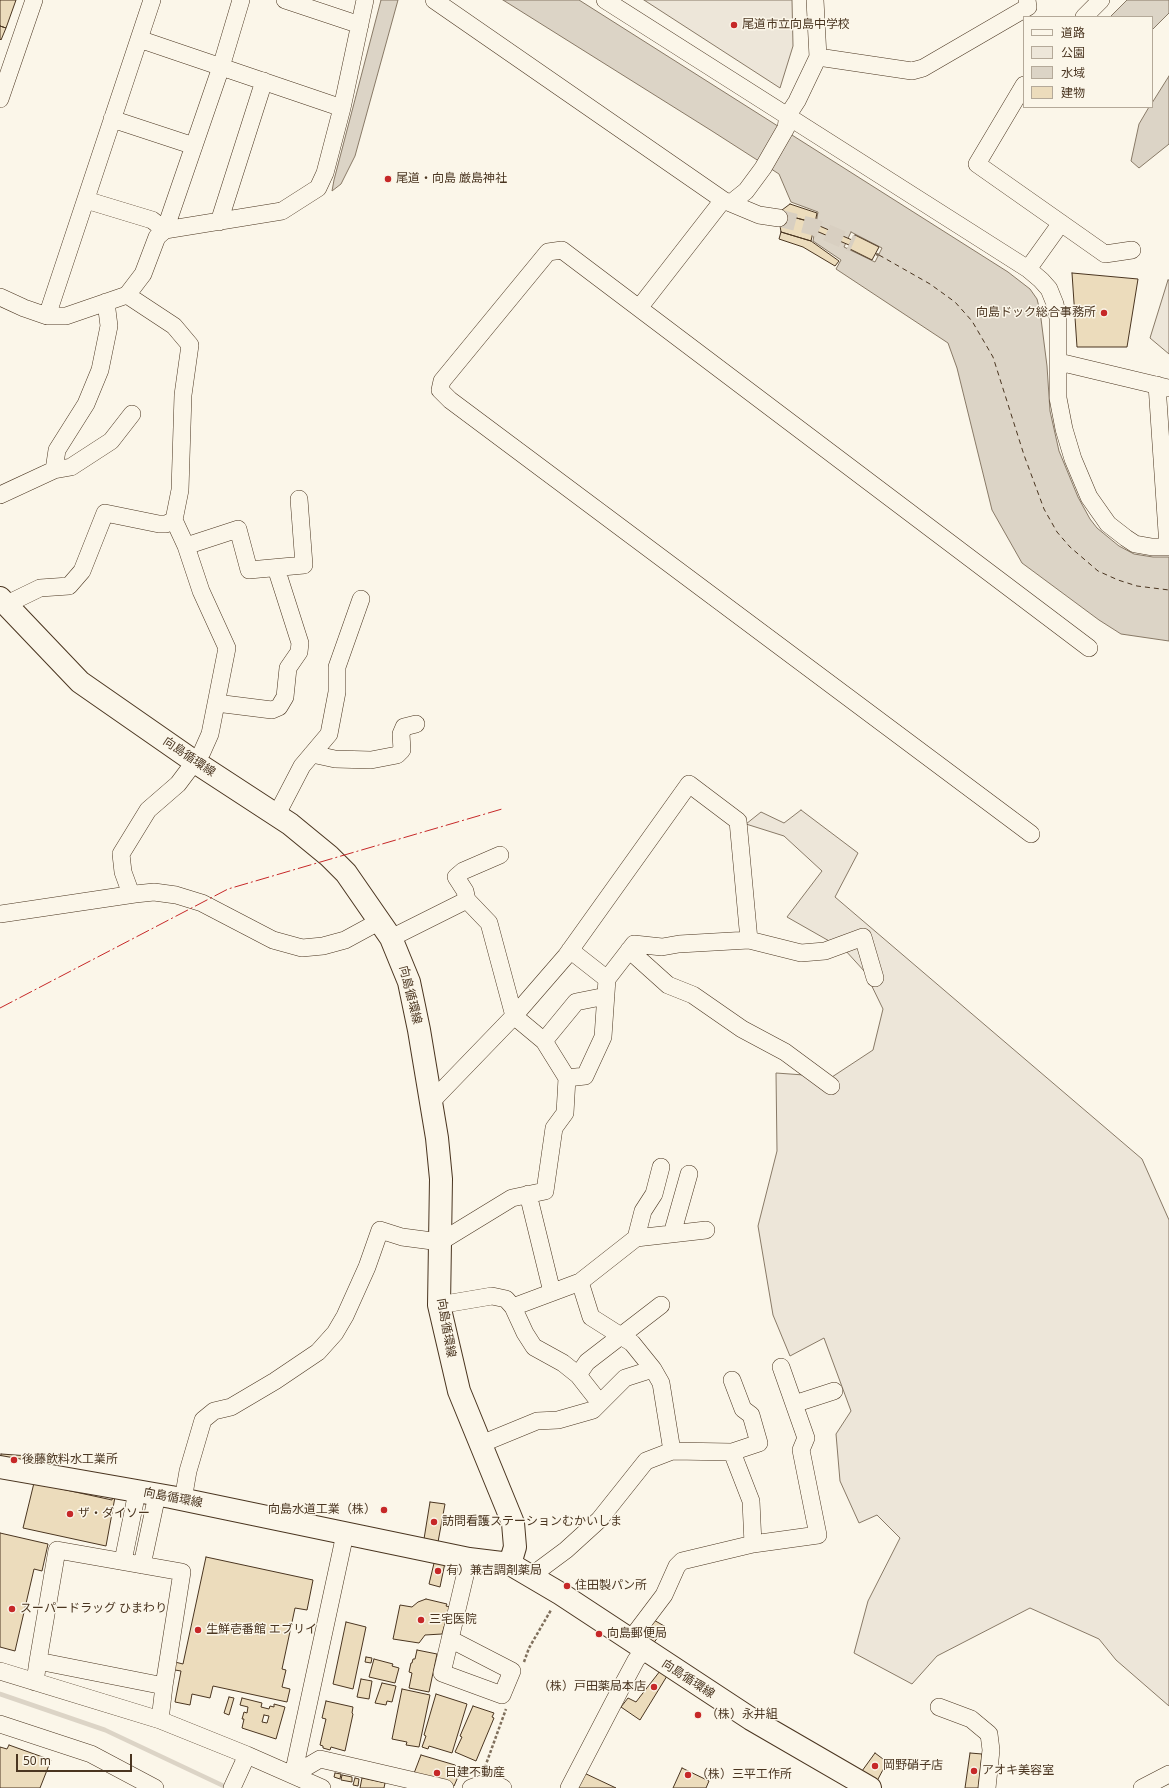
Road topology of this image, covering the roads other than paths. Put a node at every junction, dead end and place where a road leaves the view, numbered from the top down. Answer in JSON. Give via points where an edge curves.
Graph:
{"nodes":[{"id":1,"x":34,"y":0,"type":"edge"},
{"id":2,"x":152,"y":0,"type":"edge"},
{"id":3,"x":241,"y":0,"type":"edge"},
{"id":4,"x":285,"y":0,"type":"edge"},
{"id":5,"x":364,"y":0,"type":"edge"},
{"id":6,"x":434,"y":0,"type":"edge"},
{"id":7,"x":605,"y":0,"type":"edge"},
{"id":8,"x":815,"y":0,"type":"edge"},
{"id":9,"x":1028,"y":0,"type":"edge"},
{"id":10,"x":1101,"y":0,"type":"edge"},
{"id":11,"x":1085,"y":16,"type":"edge"},
{"id":12,"x":360,"y":25,"type":"junction"},
{"id":13,"x":139,"y":39,"type":"junction"},
{"id":14,"x":818,"y":57,"type":"junction"},
{"id":15,"x":221,"y":67,"type":"junction"},
{"id":16,"x":264,"y":81,"type":"junction"},
{"id":17,"x":1023,"y":87,"type":"edge"},
{"id":18,"x":0,"y":99,"type":"edge"},
{"id":19,"x":342,"y":108,"type":"junction"},
{"id":20,"x":112,"y":119,"type":"junction"},
{"id":21,"x":787,"y":122,"type":"junction"},
{"id":22,"x":194,"y":146,"type":"junction"},
{"id":23,"x":86,"y":200,"type":"junction"},
{"id":24,"x":727,"y":201,"type":"junction"},
{"id":25,"x":779,"y":218,"type":"tunnel mouth"},
{"id":26,"x":219,"y":222,"type":"junction"},
{"id":27,"x":1061,"y":223,"type":"junction"},
{"id":28,"x":165,"y":230,"type":"junction"},
{"id":29,"x":1132,"y":250,"type":"dead end"},
{"id":30,"x":1028,"y":269,"type":"junction"},
{"id":31,"x":128,"y":295,"type":"junction"},
{"id":32,"x":2,"y":300,"type":"edge"},
{"id":33,"x":106,"y":302,"type":"junction"},
{"id":34,"x":639,"y":308,"type":"junction"},
{"id":35,"x":47,"y":316,"type":"junction"},
{"id":36,"x":1059,"y":362,"type":"junction"},
{"id":37,"x":1163,"y":387,"type":"edge"},
{"id":38,"x":132,"y":414,"type":"dead end"},
{"id":39,"x":54,"y":470,"type":"junction"},
{"id":40,"x":0,"y":495,"type":"edge"},
{"id":41,"x":300,"y":499,"type":"dead end"},
{"id":42,"x":174,"y":520,"type":"junction"},
{"id":43,"x":186,"y":546,"type":"junction"},
{"id":44,"x":1169,"y":547,"type":"edge"},
{"id":45,"x":276,"y":568,"type":"junction"},
{"id":46,"x":361,"y":599,"type":"dead end"},
{"id":47,"x":3,"y":601,"type":"edge"},
{"id":48,"x":1089,"y":648,"type":"dead end"},
{"id":49,"x":216,"y":703,"type":"junction"},
{"id":50,"x":416,"y":724,"type":"dead end"},
{"id":51,"x":312,"y":754,"type":"junction"},
{"id":52,"x":195,"y":762,"type":"junction"},
{"id":53,"x":276,"y":816,"type":"junction"},
{"id":54,"x":1031,"y":834,"type":"dead end"},
{"id":55,"x":500,"y":855,"type":"dead end"},
{"id":56,"x":132,"y":894,"type":"junction"},
{"id":57,"x":467,"y":900,"type":"junction"},
{"id":58,"x":0,"y":914,"type":"edge"},
{"id":59,"x":386,"y":929,"type":"junction"},
{"id":60,"x":749,"y":940,"type":"junction"},
{"id":61,"x":570,"y":950,"type":"junction"},
{"id":62,"x":629,"y":950,"type":"junction"},
{"id":63,"x":606,"y":978,"type":"junction"},
{"id":64,"x":875,"y":978,"type":"dead end"},
{"id":65,"x":606,"y":996,"type":"junction"},
{"id":66,"x":514,"y":1016,"type":"junction"},
{"id":67,"x":544,"y":1041,"type":"junction"},
{"id":68,"x":567,"y":1078,"type":"junction"},
{"id":69,"x":831,"y":1086,"type":"dead end"},
{"id":70,"x":430,"y":1103,"type":"junction"},
{"id":71,"x":661,"y":1167,"type":"dead end"},
{"id":72,"x":689,"y":1174,"type":"dead end"},
{"id":73,"x":528,"y":1194,"type":"junction"},
{"id":74,"x":706,"y":1230,"type":"dead end"},
{"id":75,"x":672,"y":1234,"type":"junction"},
{"id":76,"x":636,"y":1238,"type":"junction"},
{"id":77,"x":440,"y":1242,"type":"junction"},
{"id":78,"x":580,"y":1282,"type":"junction"},
{"id":79,"x":552,"y":1292,"type":"junction"},
{"id":80,"x":440,"y":1305,"type":"junction"},
{"id":81,"x":661,"y":1305,"type":"dead end"},
{"id":82,"x":513,"y":1307,"type":"junction"},
{"id":83,"x":621,"y":1335,"type":"junction"},
{"id":84,"x":781,"y":1367,"type":"dead end"},
{"id":85,"x":653,"y":1369,"type":"junction"},
{"id":86,"x":578,"y":1375,"type":"junction"},
{"id":87,"x":732,"y":1380,"type":"dead end"},
{"id":88,"x":834,"y":1391,"type":"dead end"},
{"id":89,"x":600,"y":1403,"type":"junction"},
{"id":90,"x":794,"y":1404,"type":"junction"},
{"id":91,"x":481,"y":1444,"type":"junction"},
{"id":92,"x":672,"y":1450,"type":"junction"},
{"id":93,"x":732,"y":1452,"type":"junction"},
{"id":94,"x":0,"y":1467,"type":"edge"},
{"id":95,"x":147,"y":1493,"type":"junction"},
{"id":96,"x":183,"y":1500,"type":"junction"},
{"id":97,"x":345,"y":1534,"type":"junction"},
{"id":98,"x":752,"y":1544,"type":"junction"},
{"id":99,"x":469,"y":1559,"type":"junction"},
{"id":100,"x":123,"y":1561,"type":"junction"},
{"id":101,"x":510,"y":1564,"type":"junction"},
{"id":102,"x":142,"y":1565,"type":"junction"},
{"id":103,"x":531,"y":1576,"type":"junction"},
{"id":104,"x":450,"y":1638,"type":"dead end"},
{"id":105,"x":637,"y":1645,"type":"junction"},
{"id":106,"x":38,"y":1661,"type":"junction"},
{"id":107,"x":0,"y":1671,"type":"edge"},
{"id":108,"x":35,"y":1682,"type":"junction"},
{"id":109,"x":164,"y":1686,"type":"junction"},
{"id":110,"x":939,"y":1707,"type":"dead end"},
{"id":111,"x":160,"y":1720,"type":"junction"},
{"id":112,"x":0,"y":1724,"type":"edge"},
{"id":113,"x":244,"y":1761,"type":"junction"},
{"id":114,"x":1169,"y":1774,"type":"edge"},
{"id":115,"x":293,"y":1775,"type":"junction"},
{"id":116,"x":153,"y":1787,"type":"edge"},
{"id":117,"x":232,"y":1788,"type":"edge"},
{"id":118,"x":322,"y":1788,"type":"edge"},
{"id":119,"x":445,"y":1788,"type":"edge"},
{"id":120,"x":471,"y":1788,"type":"edge"},
{"id":121,"x":503,"y":1788,"type":"edge"},
{"id":122,"x":569,"y":1788,"type":"edge"},
{"id":123,"x":870,"y":1788,"type":"edge"},
{"id":124,"x":987,"y":1788,"type":"edge"},
{"id":125,"x":1142,"y":1788,"type":"edge"}],
"edges":[{"from":1,"to":18,"type":"street"},
{"from":2,"to":13,"type":"street"},
{"from":3,"to":15,"type":"street"},
{"from":4,"to":12,"type":"street"},
{"from":5,"to":12,"type":"street"},
{"from":6,"to":24,"type":"street"},
{"from":7,"to":21,"type":"street"},
{"from":8,"to":14,"type":"street"},
{"from":9,"to":14,"type":"street","via":[[1028,7],[924,68],[912,71]]},
{"from":10,"to":11,"type":"street"},
{"from":12,"to":19,"type":"street"},
{"from":13,"to":15,"type":"street"},
{"from":13,"to":20,"type":"street"},
{"from":14,"to":21,"type":"street"},
{"from":15,"to":16,"type":"street"},
{"from":15,"to":22,"type":"street"},
{"from":16,"to":19,"type":"street"},
{"from":16,"to":26,"type":"street"},
{"from":17,"to":27,"type":"street","via":[[977,164]]},
{"from":19,"to":26,"type":"street","via":[[325,173],[318,188],[282,211]]},
{"from":20,"to":22,"type":"street"},
{"from":20,"to":23,"type":"street"},
{"from":21,"to":24,"type":"street","via":[[763,168],[746,191]]},
{"from":21,"to":30,"type":"street"},
{"from":22,"to":28,"type":"street"},
{"from":23,"to":28,"type":"street","via":[[152,220]]},
{"from":23,"to":35,"type":"street"},
{"from":24,"to":25,"type":"street","via":[[759,215]]},
{"from":24,"to":34,"type":"street"},
{"from":26,"to":28,"type":"street"},
{"from":27,"to":29,"type":"street","via":[[1105,254]]},
{"from":27,"to":30,"type":"street"},
{"from":28,"to":31,"type":"street","via":[[157,237],[143,274]]},
{"from":30,"to":36,"type":"street","via":[[1049,289],[1055,304],[1058,318]]},
{"from":31,"to":33,"type":"street"},
{"from":31,"to":42,"type":"street","via":[[174,326],[190,345],[183,395],[180,490]]},
{"from":32,"to":35,"type":"street"},
{"from":33,"to":35,"type":"street","via":[[66,316]]},
{"from":33,"to":39,"type":"street","via":[[109,326],[100,370],[86,404],[57,450]]},
{"from":34,"to":48,"type":"street"},
{"from":34,"to":54,"type":"street","via":[[562,250],[548,252],[442,381],[440,390]]},
{"from":36,"to":37,"type":"street"},
{"from":36,"to":44,"type":"street","via":[[1058,398],[1064,429],[1089,497],[1108,524],[1135,544]]},
{"from":37,"to":44,"type":"street"},
{"from":38,"to":39,"type":"street","via":[[111,441],[71,467]]},
{"from":39,"to":40,"type":"street"},
{"from":41,"to":45,"type":"street","via":[[304,565]]},
{"from":42,"to":43,"type":"street"},
{"from":42,"to":47,"type":"street","via":[[159,524],[105,513],[82,571],[69,586],[40,588]]},
{"from":43,"to":45,"type":"street","via":[[238,529],[249,570]]},
{"from":43,"to":49,"type":"street","via":[[201,591],[227,648]]},
{"from":45,"to":49,"type":"street","via":[[300,643],[298,652],[288,668],[285,697],[279,707],[272,710]]},
{"from":46,"to":51,"type":"street","via":[[337,667],[338,692],[329,734]]},
{"from":47,"to":52,"type":"main road","name":"向島循環線","via":[[80,682]]},
{"from":49,"to":52,"type":"street","via":[[210,734]]},
{"from":50,"to":51,"type":"street","via":[[404,727],[401,734],[402,750],[396,755],[364,760],[335,759]]},
{"from":51,"to":53,"type":"street","via":[[302,766]]},
{"from":52,"to":53,"type":"main road","name":"向島循環線"},
{"from":52,"to":56,"type":"street","via":[[178,784],[148,810],[121,854],[123,872]]},
{"from":53,"to":59,"type":"main road","name":"向島循環線","via":[[305,835],[346,873]]},
{"from":55,"to":57,"type":"street","via":[[463,871],[456,877],[466,891]]},
{"from":56,"to":58,"type":"street"},
{"from":56,"to":59,"type":"street","via":[[154,892],[202,903],[273,940],[302,948],[323,946]]},
{"from":57,"to":59,"type":"street"},
{"from":57,"to":66,"type":"street","via":[[489,923]]},
{"from":59,"to":70,"type":"main road","name":"向島循環線","via":[[409,982]]},
{"from":60,"to":61,"type":"street","via":[[738,821],[689,784]]},
{"from":60,"to":62,"type":"street","via":[[662,947],[634,944]]},
{"from":60,"to":64,"type":"street","via":[[801,953],[825,951],[863,937]]},
{"from":61,"to":63,"type":"street"},
{"from":61,"to":66,"type":"street"},
{"from":62,"to":63,"type":"street"},
{"from":62,"to":69,"type":"street","via":[[668,985],[693,995],[742,1029],[785,1052]]},
{"from":63,"to":65,"type":"street"},
{"from":65,"to":67,"type":"street","via":[[576,1002]]},
{"from":65,"to":68,"type":"street","via":[[603,1037],[588,1070],[585,1076]]},
{"from":66,"to":67,"type":"street"},
{"from":66,"to":70,"type":"street"},
{"from":67,"to":68,"type":"street"},
{"from":68,"to":73,"type":"street","via":[[565,1113],[554,1128],[545,1191]]},
{"from":70,"to":77,"type":"main road","name":"向島循環線","via":[[441,1179]]},
{"from":71,"to":76,"type":"street","via":[[654,1194],[643,1211]]},
{"from":72,"to":75,"type":"street"},
{"from":73,"to":77,"type":"street","via":[[512,1198]]},
{"from":73,"to":79,"type":"street"},
{"from":74,"to":75,"type":"street"},
{"from":75,"to":76,"type":"street"},
{"from":76,"to":78,"type":"street"},
{"from":77,"to":80,"type":"main road","name":"向島循環線"},
{"from":77,"to":96,"type":"street","via":[[402,1237],[380,1230],[345,1316],[335,1333],[318,1352],[275,1381],[231,1407],[214,1411],[203,1420],[188,1471]]},
{"from":78,"to":79,"type":"street"},
{"from":78,"to":83,"type":"street","via":[[591,1317]]},
{"from":79,"to":82,"type":"street"},
{"from":80,"to":82,"type":"street","via":[[492,1296],[506,1299]]},
{"from":80,"to":91,"type":"main road","name":"向島循環線","via":[[459,1391]]},
{"from":81,"to":83,"type":"street"},
{"from":82,"to":86,"type":"street","via":[[534,1347],[564,1363]]},
{"from":83,"to":85,"type":"street","via":[[632,1343]]},
{"from":83,"to":86,"type":"street","via":[[587,1362]]},
{"from":84,"to":90,"type":"street"},
{"from":85,"to":89,"type":"street","via":[[626,1378]]},
{"from":85,"to":92,"type":"street","via":[[661,1383]]},
{"from":86,"to":89,"type":"street"},
{"from":87,"to":93,"type":"street","via":[[743,1409],[751,1415],[759,1443]]},
{"from":88,"to":90,"type":"street"},
{"from":89,"to":91,"type":"street","via":[[593,1410],[558,1420],[537,1421]]},
{"from":90,"to":98,"type":"street","via":[[806,1438],[802,1450],[818,1535]]},
{"from":91,"to":101,"type":"main road","name":"向島循環線","via":[[512,1523],[515,1547]]},
{"from":92,"to":93,"type":"street"},
{"from":92,"to":103,"type":"street","via":[[646,1461],[599,1520],[566,1550]]},
{"from":93,"to":98,"type":"street","via":[[750,1501]]},
{"from":94,"to":95,"type":"main road","name":"向島循環線"},
{"from":95,"to":96,"type":"main road","name":"向島循環線"},
{"from":95,"to":100,"type":"street"},
{"from":95,"to":102,"type":"street"},
{"from":96,"to":97,"type":"main road","name":"向島循環線"},
{"from":97,"to":99,"type":"main road","name":"向島循環線"},
{"from":97,"to":115,"type":"street"},
{"from":98,"to":105,"type":"street","via":[[682,1561],[677,1566]]},
{"from":99,"to":101,"type":"main road","name":"向島循環線"},
{"from":99,"to":104,"type":"street"},
{"from":100,"to":102,"type":"street"},
{"from":100,"to":106,"type":"street","via":[[56,1550]]},
{"from":101,"to":103,"type":"main road","name":"向島循環線"},
{"from":102,"to":109,"type":"street","via":[[182,1572]]},
{"from":103,"to":105,"type":"main road","name":"向島循環線"},
{"from":105,"to":122,"type":"street","via":[[636,1660]]},
{"from":105,"to":123,"type":"main road","name":"向島循環線","via":[[751,1719]]},
{"from":106,"to":108,"type":"street"},
{"from":106,"to":109,"type":"street"},
{"from":107,"to":108,"type":"street"},
{"from":108,"to":111,"type":"street"},
{"from":109,"to":111,"type":"street"},
{"from":110,"to":124,"type":"street","via":[[971,1720],[989,1734],[991,1750]]},
{"from":111,"to":113,"type":"street"},
{"from":112,"to":116,"type":"street","via":[[91,1754]]},
{"from":113,"to":115,"type":"street"},
{"from":113,"to":117,"type":"street"},
{"from":114,"to":125,"type":"street"},
{"from":115,"to":118,"type":"street"},
{"from":115,"to":119,"type":"street","via":[[320,1759]]},
{"from":120,"to":121,"type":"street","via":[[490,1781]]}]}
